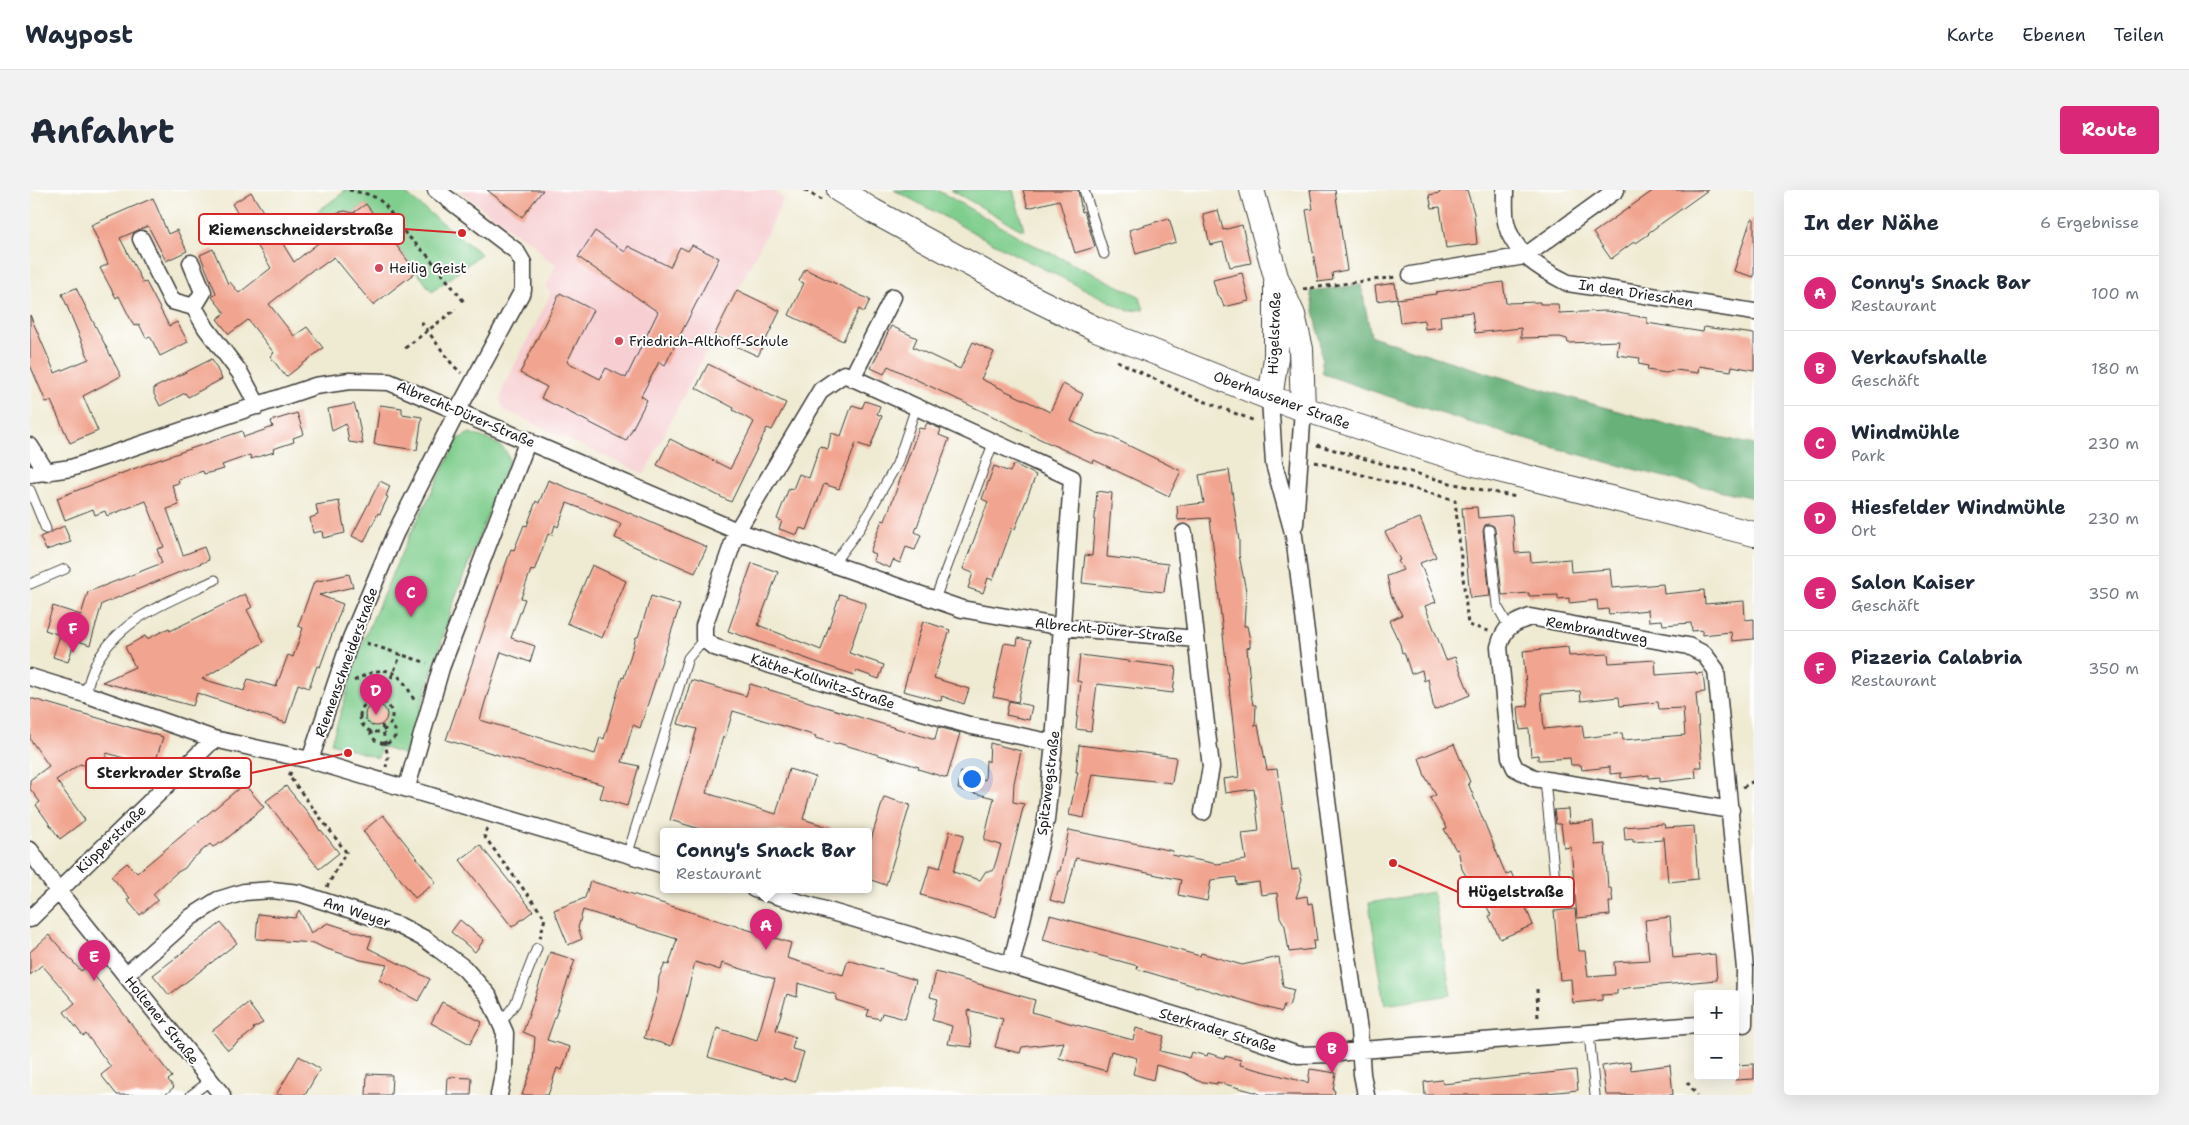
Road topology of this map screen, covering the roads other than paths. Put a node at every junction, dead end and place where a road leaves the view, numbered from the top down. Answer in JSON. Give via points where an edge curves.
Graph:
{"nodes":[{"id":1,"x":436,"y":190,"type":"edge"},
{"id":2,"x":840,"y":190,"type":"edge"},
{"id":3,"x":1084,"y":190,"type":"edge"},
{"id":4,"x":1252,"y":190,"type":"edge"},
{"id":5,"x":1505,"y":190,"type":"edge"},
{"id":6,"x":1616,"y":190,"type":"edge"},
{"id":7,"x":141,"y":239,"type":"dead end"},
{"id":8,"x":1104,"y":254,"type":"dead end"},
{"id":9,"x":1525,"y":256,"type":"junction"},
{"id":10,"x":191,"y":263,"type":"dead end"},
{"id":11,"x":1411,"y":275,"type":"road end"},
{"id":12,"x":1280,"y":284,"type":"junction"},
{"id":13,"x":893,"y":297,"type":"dead end"},
{"id":14,"x":194,"y":307,"type":"junction"},
{"id":15,"x":1754,"y":312,"type":"edge"},
{"id":16,"x":852,"y":378,"type":"junction"},
{"id":17,"x":1270,"y":398,"type":"junction"},
{"id":18,"x":258,"y":406,"type":"junction"},
{"id":19,"x":916,"y":407,"type":"junction"},
{"id":20,"x":1303,"y":409,"type":"junction"},
{"id":21,"x":458,"y":410,"type":"junction"},
{"id":22,"x":528,"y":440,"type":"junction"},
{"id":23,"x":994,"y":441,"type":"junction"},
{"id":24,"x":30,"y":446,"type":"edge"},
{"id":25,"x":47,"y":472,"type":"junction"},
{"id":26,"x":30,"y":474,"type":"edge"},
{"id":27,"x":30,"y":490,"type":"edge"},
{"id":28,"x":46,"y":529,"type":"dead end"},
{"id":29,"x":1489,"y":530,"type":"dead end"},
{"id":30,"x":737,"y":531,"type":"junction"},
{"id":31,"x":1184,"y":533,"type":"dead end"},
{"id":32,"x":1754,"y":534,"type":"edge"},
{"id":33,"x":1294,"y":536,"type":"junction"},
{"id":34,"x":834,"y":564,"type":"junction"},
{"id":35,"x":65,"y":569,"type":"dead end"},
{"id":36,"x":215,"y":580,"type":"dead end"},
{"id":37,"x":30,"y":584,"type":"edge"},
{"id":38,"x":935,"y":599,"type":"junction"},
{"id":39,"x":1062,"y":627,"type":"junction"},
{"id":40,"x":1506,"y":631,"type":"junction"},
{"id":41,"x":704,"y":639,"type":"junction"},
{"id":42,"x":1196,"y":639,"type":"junction"},
{"id":43,"x":30,"y":677,"type":"edge"},
{"id":44,"x":85,"y":694,"type":"junction"},
{"id":45,"x":214,"y":739,"type":"junction"},
{"id":46,"x":1054,"y":743,"type":"junction"},
{"id":47,"x":304,"y":758,"type":"junction"},
{"id":48,"x":1545,"y":780,"type":"junction"},
{"id":49,"x":407,"y":787,"type":"junction"},
{"id":50,"x":1731,"y":810,"type":"junction"},
{"id":51,"x":1203,"y":812,"type":"dead end"},
{"id":52,"x":30,"y":850,"type":"edge"},
{"id":53,"x":627,"y":856,"type":"junction"},
{"id":54,"x":660,"y":864,"type":"edge"},
{"id":55,"x":1556,"y":890,"type":"dead end"},
{"id":56,"x":58,"y":892,"type":"junction"},
{"id":57,"x":768,"y":893,"type":"edge"},
{"id":58,"x":30,"y":919,"type":"edge"},
{"id":59,"x":537,"y":948,"type":"road end"},
{"id":60,"x":1011,"y":965,"type":"junction"},
{"id":61,"x":126,"y":975,"type":"junction"},
{"id":62,"x":500,"y":1024,"type":"junction"},
{"id":63,"x":1744,"y":1024,"type":"edge"},
{"id":64,"x":1694,"y":1025,"type":"edge"},
{"id":65,"x":1589,"y":1033,"type":"junction"},
{"id":66,"x":1361,"y":1050,"type":"junction"},
{"id":67,"x":210,"y":1081,"type":"junction"},
{"id":68,"x":191,"y":1095,"type":"edge"},
{"id":69,"x":222,"y":1095,"type":"edge"},
{"id":70,"x":499,"y":1095,"type":"edge"},
{"id":71,"x":1366,"y":1095,"type":"edge"},
{"id":72,"x":1595,"y":1095,"type":"edge"}],
"edges":[{"from":1,"to":21,"type":"street","name":"Riemenschneiderstraße","via":[[516,251],[522,263],[523,290]]},
{"from":2,"to":17,"type":"main road","name":"Oberhausener Straße","via":[[1020,292],[1096,329]]},
{"from":3,"to":8,"type":"lane"},
{"from":4,"to":12,"type":"main road","name":"Hügelstraße"},
{"from":5,"to":9,"type":"street","name":"In den Drieschen","via":[[1506,222],[1512,240]]},
{"from":6,"to":9,"type":"street"},
{"from":7,"to":14,"type":"street","via":[[172,301]]},
{"from":9,"to":11,"type":"street"},
{"from":9,"to":15,"type":"street","name":"In den Drieschen","via":[[1547,273],[1568,283]]},
{"from":10,"to":14,"type":"street","via":[[203,292]]},
{"from":12,"to":17,"type":"main road","name":"Hügelstraße"},
{"from":12,"to":20,"type":"main road","name":"Hügelstraße","via":[[1293,315],[1301,349]]},
{"from":13,"to":16,"type":"street"},
{"from":14,"to":18,"type":"street","via":[[240,373]]},
{"from":16,"to":19,"type":"street"},
{"from":16,"to":30,"type":"street","via":[[844,374],[821,390]]},
{"from":17,"to":20,"type":"main road","name":"Oberhausener Straße"},
{"from":17,"to":33,"type":"street","name":"Hügelstraße","via":[[1274,464]]},
{"from":18,"to":21,"type":"street","name":"Albrecht-Dürer-Straße","via":[[315,386],[350,381],[389,382]]},
{"from":18,"to":25,"type":"street","name":"Albrecht-Dürer-Straße","via":[[71,468]]},
{"from":19,"to":23,"type":"street"},
{"from":19,"to":34,"type":"lane","via":[[897,464],[860,528]]},
{"from":20,"to":32,"type":"main road","name":"Oberhausener Straße","via":[[1471,463]]},
{"from":20,"to":33,"type":"street","name":"Hügelstraße"},
{"from":21,"to":22,"type":"street","name":"Albrecht-Dürer-Straße"},
{"from":21,"to":47,"type":"street","name":"Riemenschneiderstraße","via":[[395,534]]},
{"from":22,"to":30,"type":"street","name":"Albrecht-Dürer-Straße"},
{"from":22,"to":49,"type":"street","via":[[441,668]]},
{"from":23,"to":38,"type":"lane"},
{"from":23,"to":39,"type":"street","name":"Spitzwegstraße","via":[[1072,478]]},
{"from":24,"to":25,"type":"street"},
{"from":25,"to":26,"type":"street","name":"Albrecht-Dürer-Straße"},
{"from":27,"to":28,"type":"lane"},
{"from":29,"to":40,"type":"lane","via":[[1497,606]]},
{"from":30,"to":34,"type":"street","name":"Albrecht-Dürer-Straße"},
{"from":30,"to":41,"type":"street","via":[[704,626]]},
{"from":31,"to":42,"type":"street","name":"Albrecht-Dürer-Straße"},
{"from":33,"to":66,"type":"street","name":"Hügelstraße"},
{"from":34,"to":38,"type":"street","name":"Albrecht-Dürer-Straße"},
{"from":35,"to":37,"type":"lane"},
{"from":36,"to":44,"type":"lane","via":[[145,613],[119,632],[98,660]]},
{"from":38,"to":39,"type":"street","name":"Albrecht-Dürer-Straße","via":[[962,608]]},
{"from":39,"to":42,"type":"street","name":"Albrecht-Dürer-Straße"},
{"from":39,"to":46,"type":"street","name":"Spitzwegstraße"},
{"from":40,"to":48,"type":"street","via":[[1500,647],[1510,757],[1515,768]]},
{"from":40,"to":50,"type":"street","name":"Rembrandtweg","via":[[1513,623],[1530,617],[1688,646],[1704,654],[1716,670]]},
{"from":41,"to":46,"type":"street","name":"Käthe-Kollwitz-Straße","via":[[714,647],[874,698],[972,726]]},
{"from":41,"to":53,"type":"lane","via":[[688,658]]},
{"from":42,"to":51,"type":"street","name":"Albrecht-Dürer-Straße","via":[[1212,767]]},
{"from":43,"to":44,"type":"street"},
{"from":44,"to":45,"type":"street"},
{"from":45,"to":47,"type":"street"},
{"from":45,"to":56,"type":"street","name":"Küpperstraße"},
{"from":46,"to":60,"type":"street","name":"Spitzwegstraße","via":[[1046,820]]},
{"from":47,"to":49,"type":"street"},
{"from":48,"to":50,"type":"street"},
{"from":48,"to":55,"type":"lane"},
{"from":49,"to":53,"type":"street"},
{"from":50,"to":63,"type":"street","name":"Rembrandtweg","via":[[1745,969]]},
{"from":52,"to":56,"type":"street","name":"Holtener Straße"},
{"from":53,"to":54,"type":"street"},
{"from":56,"to":58,"type":"street","name":"Küpperstraße"},
{"from":56,"to":61,"type":"street","name":"Holtener Straße"},
{"from":57,"to":60,"type":"street","name":"Sterkrader Straße"},
{"from":59,"to":62,"type":"lane","via":[[515,1004]]},
{"from":60,"to":66,"type":"street","name":"Sterkrader Straße","via":[[1298,1055]]},
{"from":61,"to":62,"type":"street","name":"Am Weyer","via":[[191,917],[218,900],[244,892],[272,890],[298,893],[400,926],[425,939],[464,968],[488,995]]},
{"from":61,"to":67,"type":"street","name":"Holtener Straße"},
{"from":62,"to":70,"type":"street","name":"Am Weyer","via":[[505,1033]]},
{"from":64,"to":65,"type":"street","name":"Sterkrader Straße"},
{"from":65,"to":66,"type":"street","name":"Sterkrader Straße"},
{"from":65,"to":72,"type":"lane"},
{"from":66,"to":71,"type":"street","name":"Hügelstraße"},
{"from":67,"to":68,"type":"lane"},
{"from":67,"to":69,"type":"street","name":"Holtener Straße"}]}
